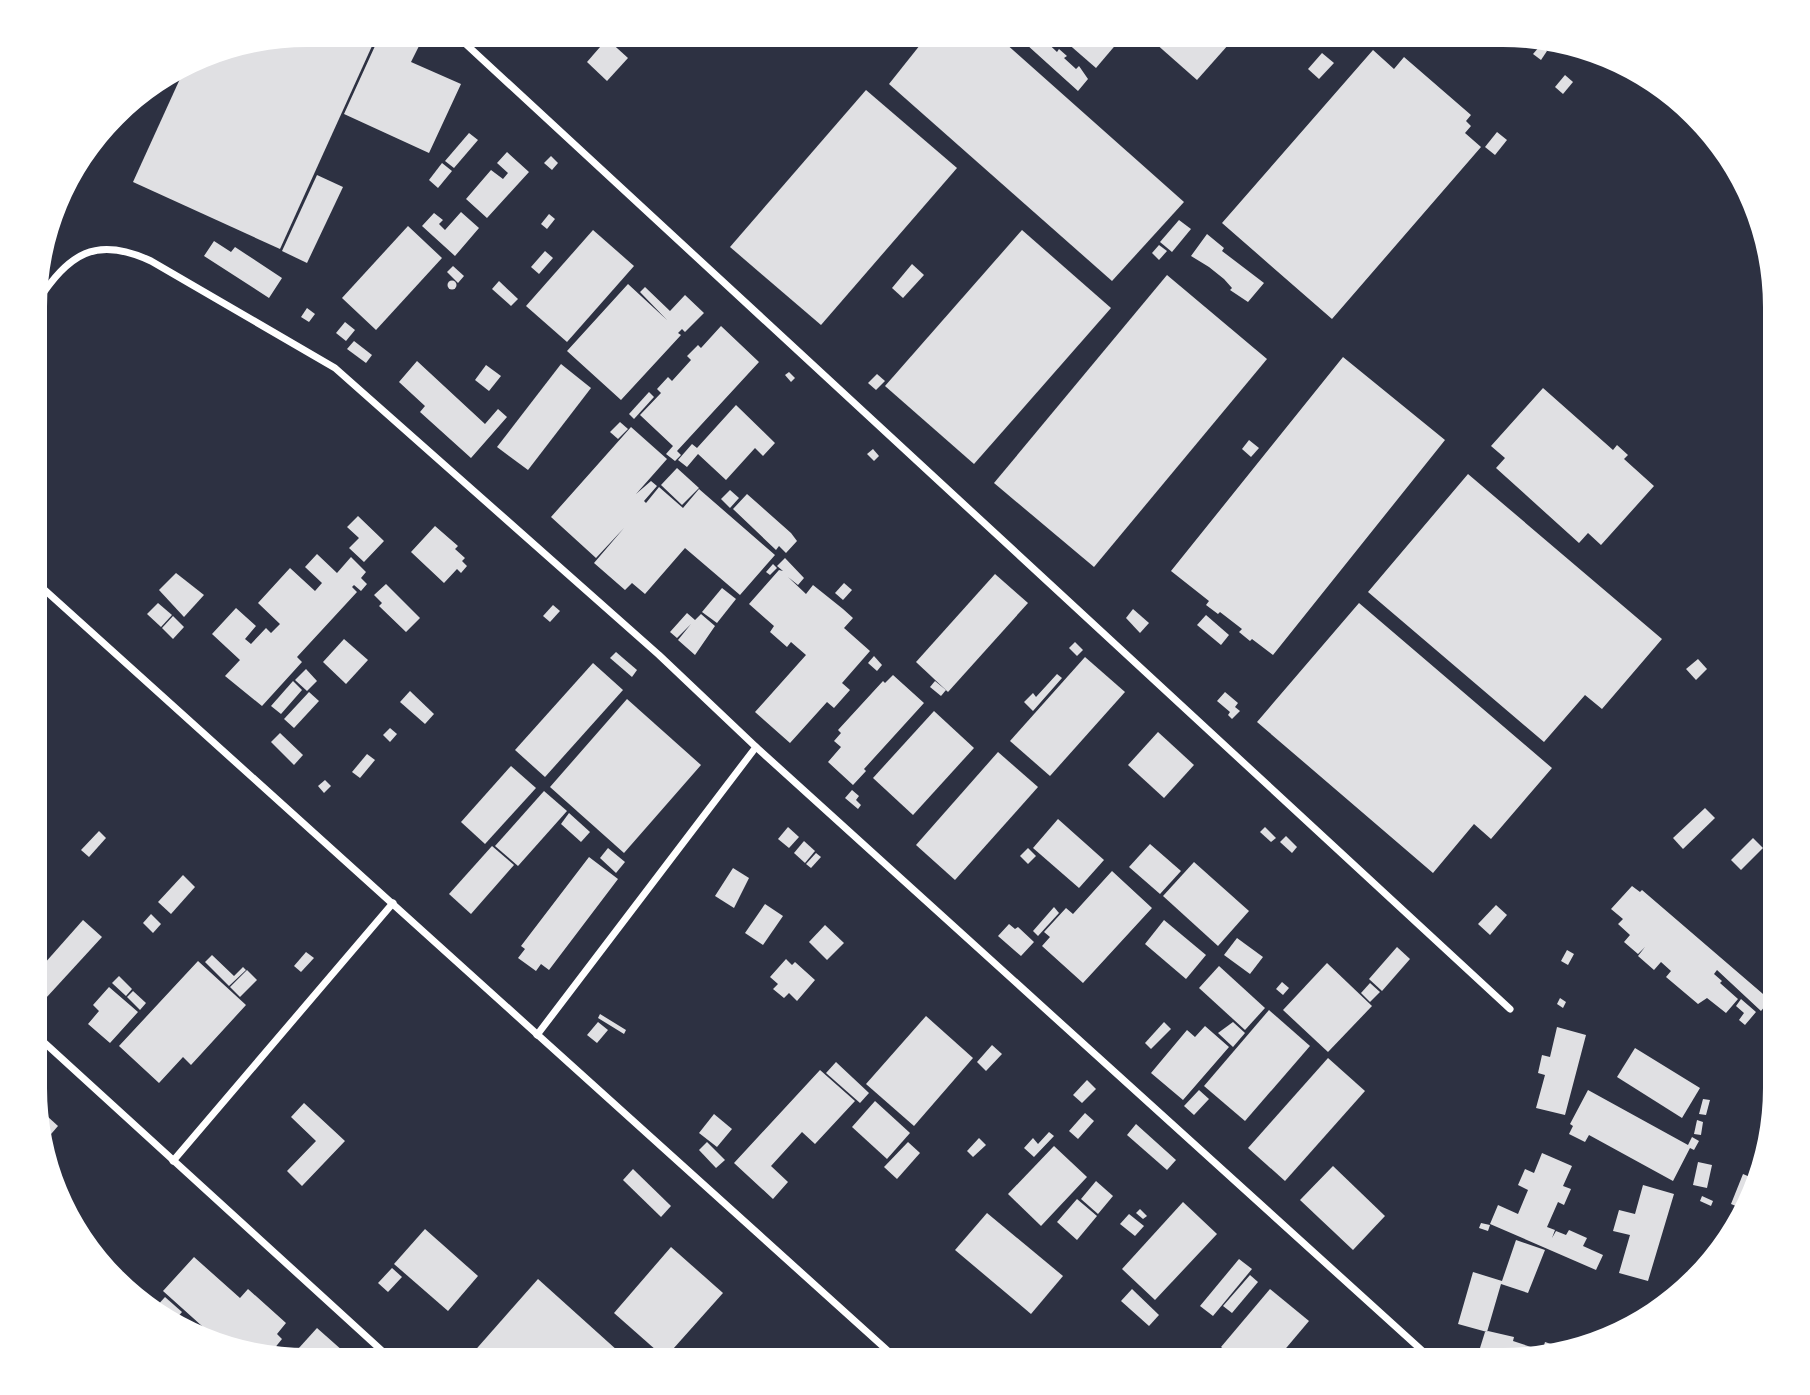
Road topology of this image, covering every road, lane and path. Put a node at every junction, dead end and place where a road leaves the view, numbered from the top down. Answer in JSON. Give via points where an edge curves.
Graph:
{"nodes":[{"id":1,"x":469,"y":47,"type":"edge"},
{"id":2,"x":48,"y":286,"type":"edge"},
{"id":3,"x":47,"y":592,"type":"edge"},
{"id":4,"x":756,"y":747,"type":"junction"},
{"id":5,"x":393,"y":903,"type":"junction"},
{"id":6,"x":1510,"y":1009,"type":"dead end"},
{"id":7,"x":537,"y":1035,"type":"junction"},
{"id":8,"x":47,"y":1045,"type":"edge"},
{"id":9,"x":173,"y":1161,"type":"junction"},
{"id":10,"x":379,"y":1348,"type":"edge"},
{"id":11,"x":885,"y":1348,"type":"edge"},
{"id":12,"x":1420,"y":1348,"type":"edge"}],
"edges":[{"from":1,"to":6,"type":"street"},
{"from":2,"to":4,"type":"street","via":[[78,256],[94,250],[123,250],[151,261],[317,355],[571,576]]},
{"from":3,"to":5,"type":"street"},
{"from":4,"to":7,"type":"street"},
{"from":4,"to":12,"type":"street"},
{"from":5,"to":7,"type":"street"},
{"from":5,"to":9,"type":"street"},
{"from":7,"to":11,"type":"street"},
{"from":8,"to":9,"type":"street"},
{"from":9,"to":10,"type":"street"}]}
